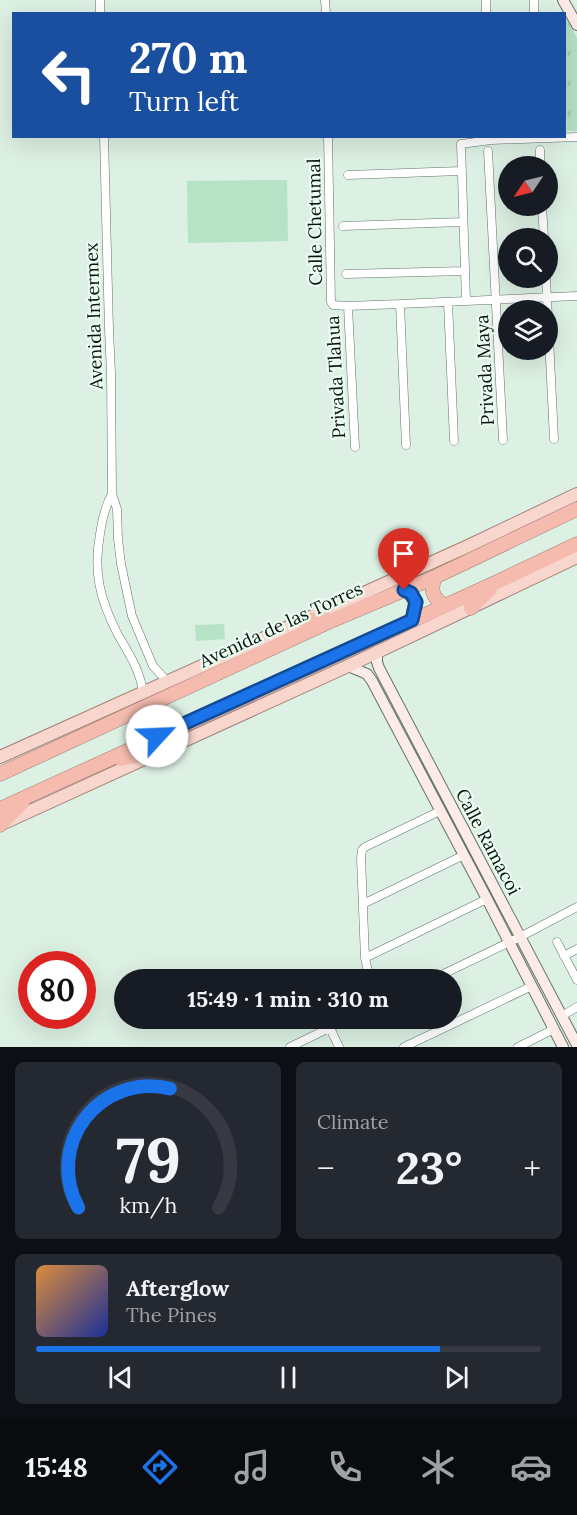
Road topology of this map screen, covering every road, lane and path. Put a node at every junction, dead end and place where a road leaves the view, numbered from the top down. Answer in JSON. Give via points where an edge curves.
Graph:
{"nodes":[{"id":1,"x":563,"y":0,"type":"edge"},
{"id":2,"x":577,"y":25,"type":"edge"},
{"id":3,"x":104,"y":138,"type":"edge"},
{"id":4,"x":328,"y":138,"type":"edge"},
{"id":5,"x":491,"y":138,"type":"edge"},
{"id":6,"x":540,"y":150,"type":"dead end"},
{"id":7,"x":488,"y":151,"type":"dead end"},
{"id":8,"x":540,"y":156,"type":"edge"},
{"id":9,"x":461,"y":171,"type":"junction"},
{"id":10,"x":348,"y":175,"type":"dead end"},
{"id":11,"x":463,"y":222,"type":"junction"},
{"id":12,"x":343,"y":226,"type":"dead end"},
{"id":13,"x":465,"y":271,"type":"junction"},
{"id":14,"x":346,"y":274,"type":"dead end"},
{"id":15,"x":547,"y":288,"type":"edge"},
{"id":16,"x":577,"y":296,"type":"edge"},
{"id":17,"x":547,"y":297,"type":"junction"},
{"id":18,"x":497,"y":299,"type":"junction"},
{"id":19,"x":466,"y":301,"type":"junction"},
{"id":20,"x":448,"y":302,"type":"junction"},
{"id":21,"x":400,"y":304,"type":"junction"},
{"id":22,"x":348,"y":306,"type":"junction"},
{"id":23,"x":554,"y":439,"type":"dead end"},
{"id":24,"x":503,"y":440,"type":"dead end"},
{"id":25,"x":454,"y":441,"type":"dead end"},
{"id":26,"x":406,"y":445,"type":"dead end"},
{"id":27,"x":354,"y":447,"type":"dead end"},
{"id":28,"x":112,"y":494,"type":"junction"},
{"id":29,"x":577,"y":494,"type":"edge"},
{"id":30,"x":577,"y":509,"type":"edge"},
{"id":31,"x":577,"y":544,"type":"edge"},
{"id":32,"x":577,"y":557,"type":"edge"},
{"id":33,"x":435,"y":577,"type":"junction"},
{"id":34,"x":497,"y":582,"type":"junction"},
{"id":35,"x":404,"y":590,"type":"junction"},
{"id":36,"x":444,"y":606,"type":"junction"},
{"id":37,"x":471,"y":608,"type":"junction"},
{"id":38,"x":303,"y":620,"type":"junction"},
{"id":39,"x":333,"y":620,"type":"junction"},
{"id":40,"x":412,"y":620,"type":"junction"},
{"id":41,"x":377,"y":651,"type":"junction"},
{"id":42,"x":348,"y":666,"type":"junction"},
{"id":43,"x":379,"y":668,"type":"junction"},
{"id":44,"x":367,"y":674,"type":"junction"},
{"id":45,"x":167,"y":681,"type":"junction"},
{"id":46,"x":142,"y":692,"type":"junction"},
{"id":47,"x":161,"y":750,"type":"junction"},
{"id":48,"x":0,"y":757,"type":"edge"},
{"id":49,"x":95,"y":765,"type":"junction"},
{"id":50,"x":0,"y":774,"type":"edge"},
{"id":51,"x":30,"y":795,"type":"junction"},
{"id":52,"x":0,"y":809,"type":"edge"},
{"id":53,"x":440,"y":811,"type":"junction"},
{"id":54,"x":0,"y":825,"type":"edge"},
{"id":55,"x":464,"y":855,"type":"junction"},
{"id":56,"x":487,"y":899,"type":"junction"},
{"id":57,"x":363,"y":904,"type":"junction"},
{"id":58,"x":577,"y":907,"type":"edge"},
{"id":59,"x":514,"y":939,"type":"junction"},
{"id":60,"x":556,"y":942,"type":"dead end"},
{"id":61,"x":577,"y":949,"type":"edge"},
{"id":62,"x":564,"y":956,"type":"junction"},
{"id":63,"x":365,"y":958,"type":"junction"},
{"id":64,"x":368,"y":969,"type":"edge"},
{"id":65,"x":453,"y":969,"type":"edge"},
{"id":66,"x":577,"y":980,"type":"edge"},
{"id":67,"x":532,"y":987,"type":"junction"},
{"id":68,"x":577,"y":1007,"type":"edge"},
{"id":69,"x":562,"y":1016,"type":"junction"},
{"id":70,"x":328,"y":1029,"type":"edge"},
{"id":71,"x":330,"y":1029,"type":"edge"},
{"id":72,"x":554,"y":1029,"type":"junction"},
{"id":73,"x":577,"y":1045,"type":"edge"},
{"id":74,"x":290,"y":1047,"type":"edge"},
{"id":75,"x":339,"y":1047,"type":"edge"},
{"id":76,"x":404,"y":1047,"type":"edge"},
{"id":77,"x":518,"y":1047,"type":"edge"},
{"id":78,"x":563,"y":1047,"type":"edge"}],
"edges":[{"from":1,"to":2,"type":"street"},
{"from":3,"to":28,"type":"street","name":"Avenida Intermex"},
{"from":4,"to":22,"type":"street","name":"Calle Chetumal","via":[[331,302]]},
{"from":5,"to":9,"type":"street","via":[[461,144]]},
{"from":6,"to":8,"type":"street"},
{"from":7,"to":18,"type":"street","name":"Privada Maya"},
{"from":9,"to":10,"type":"street"},
{"from":9,"to":11,"type":"street"},
{"from":11,"to":12,"type":"street"},
{"from":11,"to":13,"type":"street"},
{"from":13,"to":14,"type":"street"},
{"from":13,"to":19,"type":"street"},
{"from":15,"to":17,"type":"street"},
{"from":16,"to":17,"type":"street"},
{"from":17,"to":18,"type":"street"},
{"from":17,"to":23,"type":"street"},
{"from":18,"to":19,"type":"street"},
{"from":18,"to":24,"type":"street","name":"Privada Maya"},
{"from":19,"to":20,"type":"street"},
{"from":20,"to":21,"type":"street"},
{"from":20,"to":25,"type":"street"},
{"from":21,"to":22,"type":"street"},
{"from":21,"to":26,"type":"street"},
{"from":22,"to":27,"type":"street","name":"Privada Tlahua"},
{"from":28,"to":45,"type":"street","name":"Avenida Intermex","via":[[132,616],[153,666]]},
{"from":28,"to":46,"type":"street","name":"Avenida Intermex","via":[[105,508],[98,546],[98,584],[140,675]]},
{"from":29,"to":38,"type":"main road","name":"Avenida de las Torres"},
{"from":30,"to":33,"type":"highway","name":"Avenida de las Torres"},
{"from":31,"to":34,"type":"highway"},
{"from":32,"to":37,"type":"main road"},
{"from":33,"to":35,"type":"highway","name":"Avenida de las Torres"},
{"from":33,"to":36,"type":"highway","via":[[432,590]]},
{"from":34,"to":36,"type":"highway"},
{"from":34,"to":37,"type":"highway"},
{"from":35,"to":39,"type":"highway","name":"Avenida de las Torres"},
{"from":35,"to":40,"type":"highway","via":[[416,602]]},
{"from":36,"to":40,"type":"highway"},
{"from":37,"to":41,"type":"main road"},
{"from":38,"to":39,"type":"highway"},
{"from":38,"to":45,"type":"main road","name":"Avenida de las Torres"},
{"from":39,"to":50,"type":"highway","name":"Avenida de las Torres"},
{"from":40,"to":49,"type":"highway"},
{"from":41,"to":42,"type":"main road"},
{"from":41,"to":43,"type":"street","name":"Calle Ramacoi"},
{"from":42,"to":44,"type":"street"},
{"from":42,"to":47,"type":"main road"},
{"from":43,"to":44,"type":"street","via":[[371,667]]},
{"from":43,"to":59,"type":"street","name":"Calle Ramacoi"},
{"from":44,"to":53,"type":"street","name":"Calle Ramacoi"},
{"from":45,"to":46,"type":"main road","name":"Avenida de las Torres"},
{"from":46,"to":48,"type":"main road","name":"Avenida de las Torres"},
{"from":47,"to":49,"type":"highway"},
{"from":47,"to":54,"type":"main road"},
{"from":49,"to":51,"type":"highway"},
{"from":51,"to":52,"type":"highway"},
{"from":51,"to":54,"type":"highway"},
{"from":53,"to":55,"type":"street","name":"Calle Ramacoi"},
{"from":53,"to":57,"type":"street","via":[[362,850]]},
{"from":55,"to":56,"type":"street","name":"Calle Ramacoi"},
{"from":55,"to":57,"type":"street"},
{"from":56,"to":59,"type":"street","name":"Calle Ramacoi"},
{"from":56,"to":63,"type":"street"},
{"from":57,"to":63,"type":"street"},
{"from":58,"to":59,"type":"street"},
{"from":59,"to":65,"type":"street"},
{"from":59,"to":67,"type":"street","name":"Calle Ramacoi"},
{"from":59,"to":69,"type":"street","name":"Calle Ramacoi"},
{"from":60,"to":62,"type":"street"},
{"from":61,"to":62,"type":"street"},
{"from":62,"to":66,"type":"street"},
{"from":63,"to":64,"type":"street"},
{"from":67,"to":72,"type":"street","name":"Calle Ramacoi"},
{"from":67,"to":76,"type":"street"},
{"from":68,"to":69,"type":"street"},
{"from":69,"to":73,"type":"street","name":"Calle Ramacoi"},
{"from":70,"to":74,"type":"street"},
{"from":71,"to":75,"type":"street"},
{"from":72,"to":77,"type":"street"},
{"from":72,"to":78,"type":"street","name":"Calle Ramacoi"}]}
